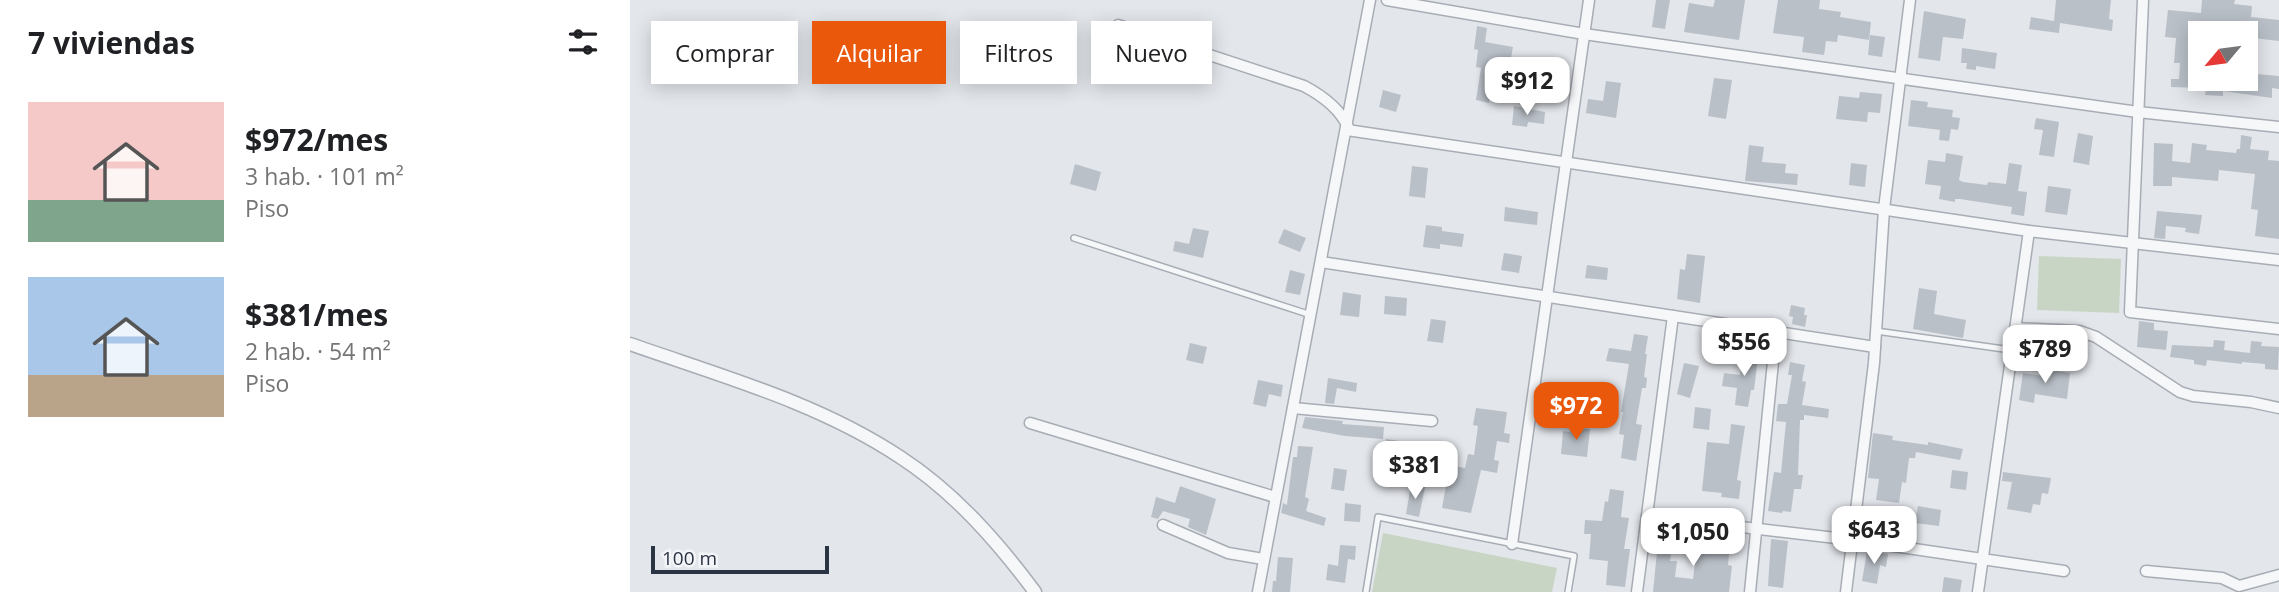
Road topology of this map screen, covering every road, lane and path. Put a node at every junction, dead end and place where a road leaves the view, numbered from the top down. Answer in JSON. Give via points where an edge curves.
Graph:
{"nodes":[{"id":1,"x":1370,"y":0,"type":"edge"},
{"id":2,"x":1387,"y":0,"type":"edge"},
{"id":3,"x":1588,"y":0,"type":"edge"},
{"id":4,"x":1910,"y":0,"type":"edge"},
{"id":5,"x":2143,"y":0,"type":"edge"},
{"id":6,"x":1584,"y":34,"type":"junction"},
{"id":7,"x":1212,"y":56,"type":"edge"},
{"id":8,"x":1902,"y":78,"type":"junction"},
{"id":9,"x":2138,"y":113,"type":"junction"},
{"id":10,"x":2279,"y":127,"type":"edge"},
{"id":11,"x":1347,"y":129,"type":"junction"},
{"id":12,"x":1566,"y":162,"type":"junction"},
{"id":13,"x":1884,"y":209,"type":"junction"},
{"id":14,"x":2029,"y":231,"type":"junction"},
{"id":15,"x":1074,"y":237,"type":"dead end"},
{"id":16,"x":2133,"y":244,"type":"junction"},
{"id":17,"x":2279,"y":260,"type":"edge"},
{"id":18,"x":1321,"y":262,"type":"junction"},
{"id":19,"x":1548,"y":295,"type":"junction"},
{"id":20,"x":1311,"y":315,"type":"junction"},
{"id":21,"x":1673,"y":316,"type":"junction"},
{"id":22,"x":2015,"y":328,"type":"junction"},
{"id":23,"x":2279,"y":329,"type":"edge"},
{"id":24,"x":1876,"y":331,"type":"junction"},
{"id":25,"x":1776,"y":332,"type":"junction"},
{"id":26,"x":630,"y":344,"type":"edge"},
{"id":27,"x":1875,"y":347,"type":"junction"},
{"id":28,"x":2012,"y":350,"type":"junction"},
{"id":29,"x":1293,"y":408,"type":"junction"},
{"id":30,"x":2279,"y":408,"type":"edge"},
{"id":31,"x":1432,"y":421,"type":"dead end"},
{"id":32,"x":1030,"y":423,"type":"dead end"},
{"id":33,"x":1275,"y":497,"type":"junction"},
{"id":34,"x":1647,"y":516,"type":"junction"},
{"id":35,"x":1163,"y":524,"type":"dead end"},
{"id":36,"x":1756,"y":529,"type":"junction"},
{"id":37,"x":1853,"y":540,"type":"junction"},
{"id":38,"x":1512,"y":544,"type":"junction"},
{"id":39,"x":1263,"y":559,"type":"junction"},
{"id":40,"x":1983,"y":560,"type":"junction"},
{"id":41,"x":2064,"y":571,"type":"dead end"},
{"id":42,"x":2146,"y":571,"type":"dead end"},
{"id":43,"x":2279,"y":575,"type":"edge"},
{"id":44,"x":2239,"y":589,"type":"edge"},
{"id":45,"x":1035,"y":592,"type":"edge"},
{"id":46,"x":1258,"y":592,"type":"edge"},
{"id":47,"x":1366,"y":592,"type":"edge"},
{"id":48,"x":1568,"y":592,"type":"edge"},
{"id":49,"x":1637,"y":592,"type":"edge"},
{"id":50,"x":1750,"y":592,"type":"edge"},
{"id":51,"x":1846,"y":592,"type":"edge"},
{"id":52,"x":1978,"y":592,"type":"edge"}],
"edges":[{"from":1,"to":11,"type":"street"},
{"from":2,"to":6,"type":"street"},
{"from":3,"to":6,"type":"street"},
{"from":4,"to":8,"type":"street"},
{"from":5,"to":9,"type":"street"},
{"from":6,"to":8,"type":"street"},
{"from":6,"to":12,"type":"street"},
{"from":7,"to":11,"type":"street","via":[[1304,86],[1326,101]]},
{"from":8,"to":9,"type":"street"},
{"from":8,"to":13,"type":"street"},
{"from":9,"to":10,"type":"street"},
{"from":9,"to":16,"type":"street"},
{"from":11,"to":12,"type":"street"},
{"from":11,"to":18,"type":"street"},
{"from":12,"to":13,"type":"street"},
{"from":12,"to":19,"type":"street"},
{"from":13,"to":14,"type":"street"},
{"from":13,"to":24,"type":"street"},
{"from":14,"to":16,"type":"street"},
{"from":14,"to":22,"type":"street"},
{"from":15,"to":20,"type":"lane"},
{"from":16,"to":17,"type":"street"},
{"from":16,"to":23,"type":"street","via":[[2130,312]]},
{"from":18,"to":19,"type":"street"},
{"from":18,"to":20,"type":"street"},
{"from":19,"to":21,"type":"street"},
{"from":19,"to":38,"type":"street"},
{"from":20,"to":29,"type":"street"},
{"from":21,"to":25,"type":"street"},
{"from":21,"to":34,"type":"street"},
{"from":22,"to":28,"type":"street"},
{"from":22,"to":30,"type":"street","via":[[2079,331],[2096,337],[2180,392]]},
{"from":24,"to":27,"type":"street"},
{"from":24,"to":28,"type":"lane"},
{"from":25,"to":27,"type":"street"},
{"from":25,"to":36,"type":"street"},
{"from":26,"to":45,"type":"street","via":[[821,415],[900,457],[962,507]]},
{"from":27,"to":37,"type":"street"},
{"from":28,"to":40,"type":"street"},
{"from":29,"to":31,"type":"street"},
{"from":29,"to":33,"type":"street"},
{"from":32,"to":33,"type":"street"},
{"from":33,"to":39,"type":"street"},
{"from":34,"to":36,"type":"street"},
{"from":34,"to":49,"type":"street"},
{"from":35,"to":39,"type":"street","via":[[1228,554]]},
{"from":36,"to":37,"type":"street"},
{"from":36,"to":50,"type":"street"},
{"from":37,"to":40,"type":"street"},
{"from":37,"to":51,"type":"street"},
{"from":38,"to":47,"type":"lane","via":[[1378,517]]},
{"from":38,"to":48,"type":"lane","via":[[1574,556]]},
{"from":39,"to":46,"type":"street"},
{"from":40,"to":41,"type":"street"},
{"from":40,"to":52,"type":"street"},
{"from":42,"to":44,"type":"street","via":[[2222,578]]},
{"from":43,"to":44,"type":"street"}]}
